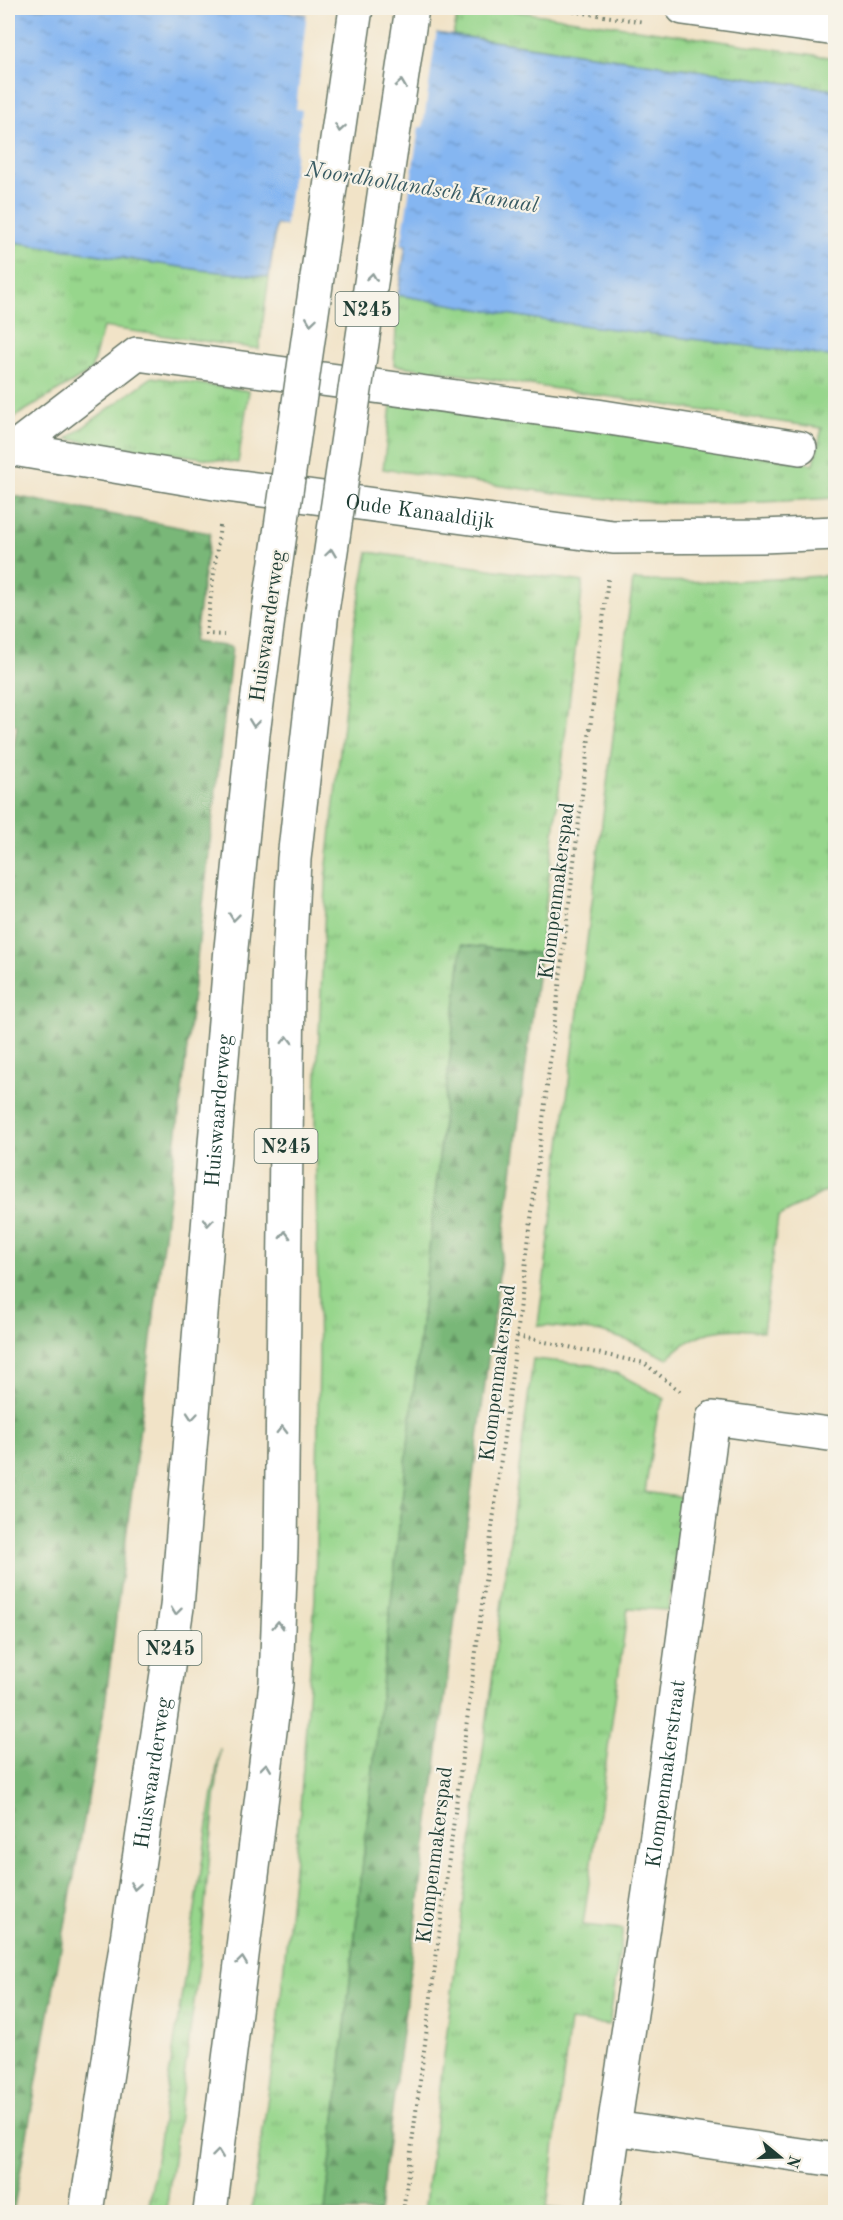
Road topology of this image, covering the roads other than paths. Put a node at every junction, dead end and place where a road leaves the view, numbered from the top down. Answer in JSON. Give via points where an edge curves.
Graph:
{"nodes":[{"id":1,"x":356,"y":8,"type":"edge"},
{"id":2,"x":412,"y":8,"type":"edge"},
{"id":3,"x":683,"y":8,"type":"edge"},
{"id":4,"x":836,"y":29,"type":"edge"},
{"id":5,"x":10,"y":448,"type":"edge"},
{"id":6,"x":800,"y":448,"type":"dead end"},
{"id":7,"x":836,"y":533,"type":"edge"},
{"id":8,"x":836,"y":1435,"type":"edge"},
{"id":9,"x":614,"y":2128,"type":"junction"},
{"id":10,"x":836,"y":2160,"type":"edge"},
{"id":11,"x":86,"y":2212,"type":"edge"},
{"id":12,"x":210,"y":2212,"type":"edge"},
{"id":13,"x":602,"y":2212,"type":"edge"}],
"edges":[{"from":1,"to":11,"type":"main road","name":"Huiswaarderweg","number":"N245","one_way":true,"bridge":true,"via":[[253,734],[230,959],[177,1607]]},
{"from":12,"to":2,"type":"main road","number":"N245","one_way":true,"bridge":true,"via":[[276,1683],[288,984],[294,859],[322,610]]},
{"from":3,"to":4,"type":"main road"},
{"from":5,"to":6,"type":"main road","via":[[137,354],[597,416]]},
{"from":5,"to":7,"type":"main road","name":"Oude Kanaaldijk","via":[[226,485],[614,537]]},
{"from":8,"to":9,"type":"main road","name":"Klompenmakerstraat","via":[[713,1418]]},
{"from":9,"to":10,"type":"main road"},
{"from":9,"to":13,"type":"main road","name":"Klompenmakerstraat"}]}
